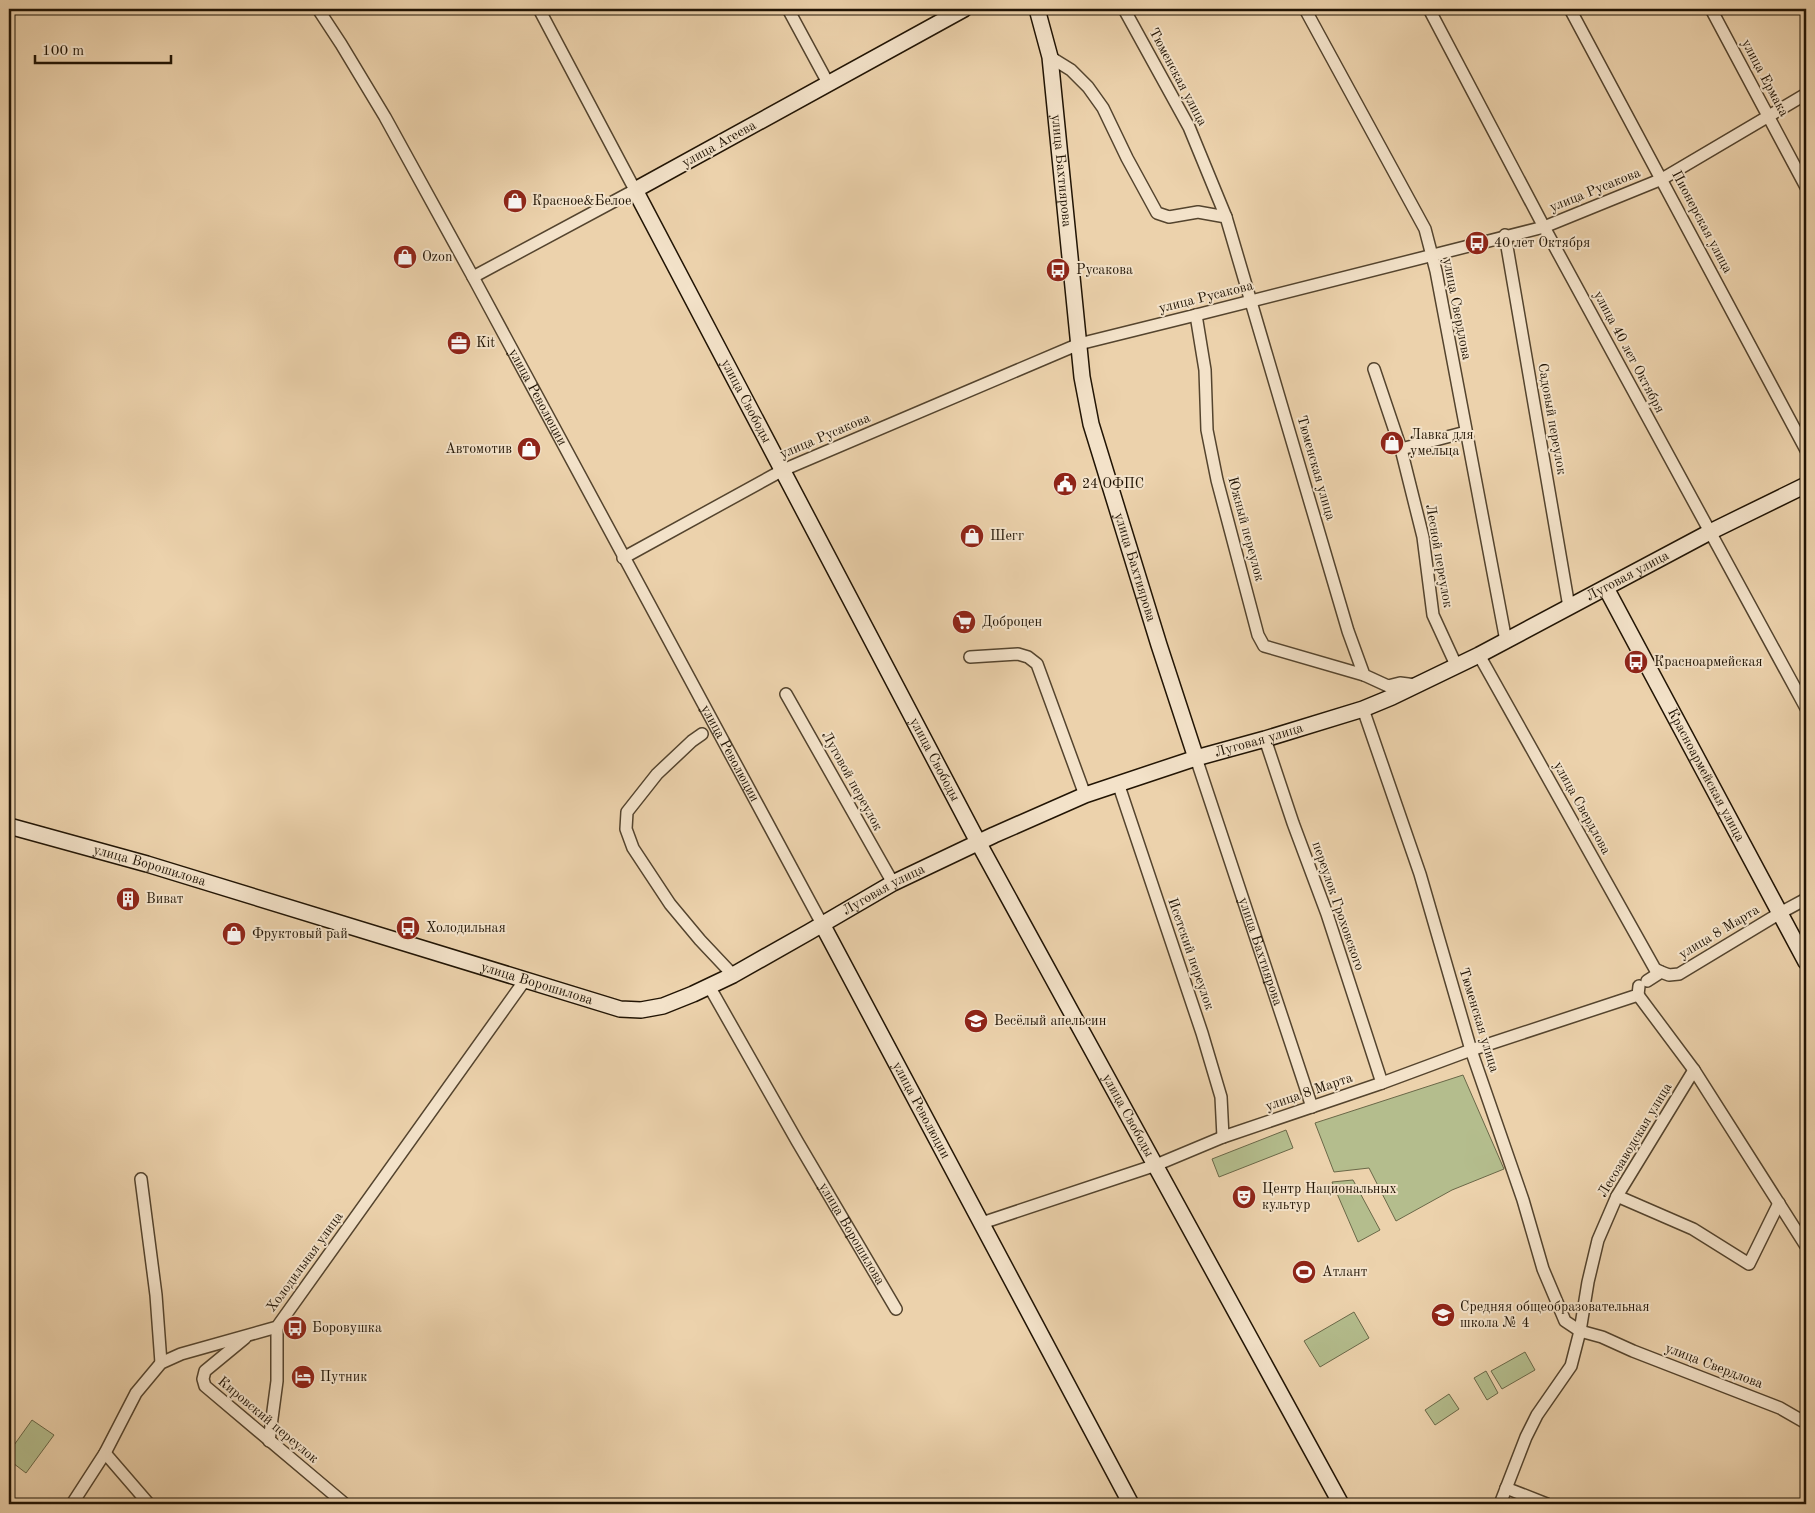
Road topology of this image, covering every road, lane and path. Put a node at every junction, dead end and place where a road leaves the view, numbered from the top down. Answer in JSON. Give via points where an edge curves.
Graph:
{"nodes":[{"id":1,"x":318,"y":9,"type":"edge"},
{"id":2,"x":539,"y":9,"type":"edge"},
{"id":3,"x":788,"y":9,"type":"edge"},
{"id":4,"x":964,"y":9,"type":"edge"},
{"id":5,"x":1037,"y":9,"type":"edge"},
{"id":6,"x":1124,"y":9,"type":"edge"},
{"id":7,"x":1305,"y":9,"type":"edge"},
{"id":8,"x":1430,"y":9,"type":"edge"},
{"id":9,"x":1570,"y":9,"type":"edge"},
{"id":10,"x":1711,"y":9,"type":"edge"},
{"id":11,"x":1050,"y":57,"type":"junction"},
{"id":12,"x":828,"y":84,"type":"junction"},
{"id":13,"x":1806,"y":94,"type":"edge"},
{"id":14,"x":1768,"y":116,"type":"junction"},
{"id":15,"x":1662,"y":179,"type":"junction"},
{"id":16,"x":1806,"y":187,"type":"edge"},
{"id":17,"x":634,"y":190,"type":"junction"},
{"id":18,"x":1226,"y":217,"type":"junction"},
{"id":19,"x":1544,"y":227,"type":"junction"},
{"id":20,"x":1505,"y":235,"type":"junction"},
{"id":21,"x":1432,"y":256,"type":"junction"},
{"id":22,"x":473,"y":277,"type":"junction"},
{"id":23,"x":1252,"y":301,"type":"junction"},
{"id":24,"x":1196,"y":315,"type":"junction"},
{"id":25,"x":1078,"y":344,"type":"junction"},
{"id":26,"x":1374,"y":369,"type":"dead end"},
{"id":27,"x":1466,"y":432,"type":"junction"},
{"id":28,"x":1401,"y":449,"type":"junction"},
{"id":29,"x":1806,"y":450,"type":"edge"},
{"id":30,"x":782,"y":470,"type":"junction"},
{"id":31,"x":1806,"y":485,"type":"edge"},
{"id":32,"x":1710,"y":532,"type":"junction"},
{"id":33,"x":624,"y":558,"type":"junction"},
{"id":34,"x":1606,"y":588,"type":"junction"},
{"id":35,"x":1569,"y":607,"type":"junction"},
{"id":36,"x":1506,"y":641,"type":"junction"},
{"id":37,"x":1479,"y":655,"type":"junction"},
{"id":38,"x":970,"y":657,"type":"dead end"},
{"id":39,"x":1456,"y":665,"type":"junction"},
{"id":40,"x":1364,"y":675,"type":"junction"},
{"id":41,"x":1416,"y":685,"type":"junction"},
{"id":42,"x":786,"y":694,"type":"dead end"},
{"id":43,"x":1806,"y":708,"type":"edge"},
{"id":44,"x":1363,"y":709,"type":"junction"},
{"id":45,"x":702,"y":734,"type":"dead end"},
{"id":46,"x":1266,"y":739,"type":"junction"},
{"id":47,"x":1196,"y":758,"type":"junction"},
{"id":48,"x":1118,"y":783,"type":"junction"},
{"id":49,"x":1085,"y":795,"type":"junction"},
{"id":50,"x":9,"y":826,"type":"edge"},
{"id":51,"x":978,"y":842,"type":"junction"},
{"id":52,"x":893,"y":883,"type":"junction"},
{"id":53,"x":1806,"y":899,"type":"edge"},
{"id":54,"x":1780,"y":913,"type":"junction"},
{"id":55,"x":822,"y":924,"type":"junction"},
{"id":56,"x":1806,"y":962,"type":"edge"},
{"id":57,"x":1661,"y":972,"type":"junction"},
{"id":58,"x":732,"y":975,"type":"junction"},
{"id":59,"x":525,"y":980,"type":"junction"},
{"id":60,"x":709,"y":986,"type":"junction"},
{"id":61,"x":1641,"y":987,"type":"junction"},
{"id":62,"x":1471,"y":1050,"type":"junction"},
{"id":63,"x":1694,"y":1070,"type":"junction"},
{"id":64,"x":1382,"y":1083,"type":"junction"},
{"id":65,"x":1312,"y":1107,"type":"junction"},
{"id":66,"x":1223,"y":1137,"type":"junction"},
{"id":67,"x":1156,"y":1165,"type":"junction"},
{"id":68,"x":142,"y":1179,"type":"dead end"},
{"id":69,"x":1617,"y":1196,"type":"junction"},
{"id":70,"x":1779,"y":1203,"type":"junction"},
{"id":71,"x":982,"y":1223,"type":"junction"},
{"id":72,"x":1806,"y":1246,"type":"edge"},
{"id":73,"x":896,"y":1309,"type":"dead end"},
{"id":74,"x":277,"y":1327,"type":"junction"},
{"id":75,"x":1580,"y":1331,"type":"junction"},
{"id":76,"x":250,"y":1334,"type":"junction"},
{"id":77,"x":161,"y":1363,"type":"junction"},
{"id":78,"x":1806,"y":1423,"type":"edge"},
{"id":79,"x":269,"y":1441,"type":"junction"},
{"id":80,"x":105,"y":1453,"type":"junction"},
{"id":81,"x":1506,"y":1488,"type":"junction"},
{"id":82,"x":72,"y":1504,"type":"edge"},
{"id":83,"x":149,"y":1504,"type":"edge"},
{"id":84,"x":345,"y":1504,"type":"edge"},
{"id":85,"x":1132,"y":1504,"type":"edge"},
{"id":86,"x":1341,"y":1504,"type":"edge"},
{"id":87,"x":1500,"y":1504,"type":"edge"},
{"id":88,"x":1547,"y":1504,"type":"edge"}],
"edges":[{"from":1,"to":22,"type":"street","name":"улица Революции","via":[[385,117]]},
{"from":2,"to":17,"type":"street","name":"улица Свободы"},
{"from":3,"to":12,"type":"street"},
{"from":4,"to":12,"type":"main road","name":"улица Агеева"},
{"from":5,"to":11,"type":"main road","name":"улица Бахтиярова"},
{"from":6,"to":18,"type":"street","name":"Тюменская улица","via":[[1189,127]]},
{"from":7,"to":21,"type":"street","name":"улица Свердлова","via":[[1425,229]]},
{"from":8,"to":19,"type":"street","name":"улица 40 лет Октября"},
{"from":9,"to":15,"type":"street","name":"Пионерская улица"},
{"from":10,"to":14,"type":"street","name":"улица Ермака"},
{"from":11,"to":18,"type":"street","via":[[1071,70],[1103,108],[1157,213],[1169,217],[1198,212]]},
{"from":11,"to":25,"type":"main road","name":"улица Бахтиярова"},
{"from":12,"to":17,"type":"main road","name":"улица Агеева"},
{"from":13,"to":14,"type":"street","name":"улица Русакова"},
{"from":14,"to":15,"type":"street","name":"улица Русакова"},
{"from":14,"to":16,"type":"street","name":"улица Ермака"},
{"from":15,"to":19,"type":"street","name":"улица Русакова"},
{"from":15,"to":29,"type":"street","name":"Пионерская улица"},
{"from":17,"to":22,"type":"street","name":"улица Агеева"},
{"from":17,"to":30,"type":"main road","name":"улица Свободы"},
{"from":18,"to":23,"type":"street","name":"Тюменская улица"},
{"from":19,"to":20,"type":"street","name":"улица Русакова"},
{"from":19,"to":32,"type":"street","name":"улица 40 лет Октября"},
{"from":20,"to":21,"type":"street","name":"улица Русакова"},
{"from":20,"to":35,"type":"street","name":"Садовый переулок"},
{"from":21,"to":23,"type":"street","name":"улица Русакова"},
{"from":21,"to":27,"type":"street","name":"улица Свердлова"},
{"from":22,"to":33,"type":"street","name":"улица Революции"},
{"from":23,"to":24,"type":"street","name":"улица Русакова"},
{"from":23,"to":40,"type":"street","name":"Тюменская улица","via":[[1348,631]]},
{"from":24,"to":25,"type":"street","name":"улица Русакова"},
{"from":24,"to":40,"type":"street","name":"Южный переулок","via":[[1205,370],[1207,430],[1258,635],[1264,646]]},
{"from":25,"to":30,"type":"street","name":"улица Русакова"},
{"from":25,"to":47,"type":"main road","name":"улица Бахтиярова","via":[[1091,424]]},
{"from":26,"to":28,"type":"street","name":"Лесной переулок"},
{"from":27,"to":28,"type":"street"},
{"from":27,"to":36,"type":"street","name":"улица Свердлова"},
{"from":28,"to":39,"type":"street","name":"Лесной переулок","via":[[1423,537],[1433,615]]},
{"from":30,"to":33,"type":"street","name":"улица Русакова"},
{"from":30,"to":51,"type":"main road","name":"улица Свободы"},
{"from":31,"to":32,"type":"main road","name":"Луговая улица"},
{"from":32,"to":34,"type":"main road","name":"Луговая улица"},
{"from":32,"to":43,"type":"street","name":"улица 40 лет Октября"},
{"from":33,"to":55,"type":"street","name":"улица Революции"},
{"from":34,"to":35,"type":"main road","name":"Луговая улица"},
{"from":34,"to":54,"type":"main road","name":"Красноармейская улица"},
{"from":35,"to":36,"type":"main road","name":"Луговая улица"},
{"from":36,"to":37,"type":"main road","name":"Луговая улица"},
{"from":37,"to":39,"type":"main road","name":"Луговая улица"},
{"from":37,"to":57,"type":"street","name":"улица Свердлова","via":[[1655,969]]},
{"from":38,"to":49,"type":"street","via":[[1018,654],[1037,664]]},
{"from":39,"to":41,"type":"main road","name":"Луговая улица"},
{"from":40,"to":41,"type":"street","via":[[1388,686],[1400,683]]},
{"from":41,"to":44,"type":"main road","name":"Луговая улица"},
{"from":42,"to":52,"type":"street","name":"Луговой переулок"},
{"from":44,"to":46,"type":"main road","name":"Луговая улица"},
{"from":44,"to":62,"type":"street","name":"Тюменская улица","via":[[1420,874]]},
{"from":45,"to":58,"type":"street","via":[[657,774],[626,812],[626,829],[633,848],[670,904]]},
{"from":46,"to":47,"type":"main road","name":"Луговая улица"},
{"from":46,"to":64,"type":"street","name":"переулок Гроховского"},
{"from":47,"to":48,"type":"main road","name":"Луговая улица"},
{"from":47,"to":65,"type":"street","name":"улица Бахтиярова"},
{"from":48,"to":49,"type":"main road","name":"Луговая улица"},
{"from":48,"to":66,"type":"street","name":"Исетский переулок","via":[[1222,1097]]},
{"from":49,"to":51,"type":"main road","name":"Луговая улица"},
{"from":50,"to":59,"type":"main road","name":"улица Ворошилова","via":[[148,864]]},
{"from":51,"to":52,"type":"main road","name":"Луговая улица"},
{"from":51,"to":67,"type":"main road","name":"улица Свободы"},
{"from":52,"to":55,"type":"main road","name":"Луговая улица"},
{"from":53,"to":54,"type":"street","name":"улица 8 Марта"},
{"from":54,"to":56,"type":"main road","name":"Красноармейская улица"},
{"from":54,"to":57,"type":"street","name":"улица 8 Марта","via":[[1679,974]]},
{"from":55,"to":58,"type":"main road","name":"Луговая улица"},
{"from":55,"to":71,"type":"main road","name":"улица Революции"},
{"from":57,"to":61,"type":"street","name":"улица 8 Марта"},
{"from":58,"to":60,"type":"main road","name":"Луговая улица"},
{"from":59,"to":60,"type":"main road","name":"улица Ворошилова","via":[[620,1008],[641,1010],[664,1006]]},
{"from":59,"to":74,"type":"street","name":"Холодильная улица"},
{"from":60,"to":73,"type":"street","name":"улица Ворошилова"},
{"from":61,"to":62,"type":"street","name":"улица 8 Марта"},
{"from":61,"to":63,"type":"street"},
{"from":62,"to":64,"type":"street","name":"улица 8 Марта"},
{"from":62,"to":75,"type":"street","name":"Тюменская улица","via":[[1523,1200],[1543,1269],[1565,1321]]},
{"from":63,"to":69,"type":"street","name":"Лесозаводская улица"},
{"from":63,"to":70,"type":"street"},
{"from":64,"to":65,"type":"street","name":"улица 8 Марта"},
{"from":65,"to":66,"type":"street","name":"улица 8 Марта"},
{"from":66,"to":67,"type":"street","name":"улица 8 Марта"},
{"from":67,"to":71,"type":"street","name":"улица 8 Марта"},
{"from":67,"to":86,"type":"main road","name":"улица Свободы"},
{"from":68,"to":77,"type":"street"},
{"from":69,"to":70,"type":"street","via":[[1693,1229],[1749,1264]]},
{"from":69,"to":75,"type":"street","name":"Лесозаводская улица","via":[[1598,1240]]},
{"from":70,"to":72,"type":"street"},
{"from":71,"to":85,"type":"main road","name":"улица Революции"},
{"from":74,"to":76,"type":"street","name":"Холодильная улица"},
{"from":74,"to":79,"type":"street","via":[[277,1381]]},
{"from":75,"to":78,"type":"street","name":"улица Свердлова","via":[[1780,1408]]},
{"from":75,"to":81,"type":"street","name":"Лесозаводская улица","via":[[1571,1366],[1526,1437]]},
{"from":76,"to":77,"type":"street","name":"Холодильная улица"},
{"from":76,"to":79,"type":"street","name":"Кировский переулок","via":[[210,1366],[203,1379],[205,1386]]},
{"from":77,"to":80,"type":"street","name":"Холодильная улица","via":[[136,1393]]},
{"from":79,"to":84,"type":"street","name":"Кировский переулок"},
{"from":80,"to":82,"type":"street","name":"Холодильная улица"},
{"from":80,"to":83,"type":"street"},
{"from":81,"to":87,"type":"street","name":"Лесозаводская улица"},
{"from":81,"to":88,"type":"street"}]}
